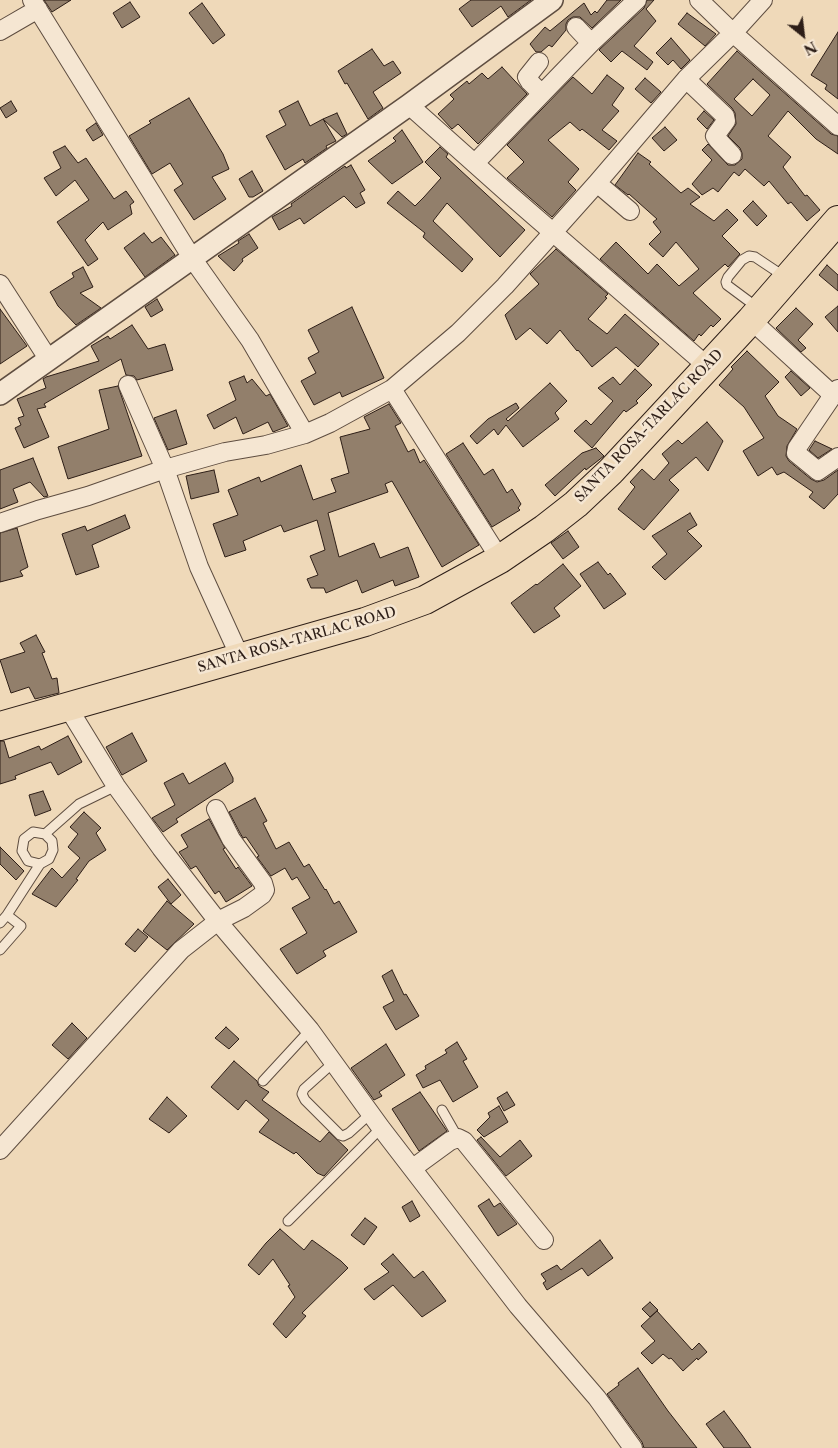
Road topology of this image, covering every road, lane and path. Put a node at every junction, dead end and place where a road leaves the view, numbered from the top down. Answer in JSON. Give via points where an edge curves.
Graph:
{"nodes":[{"id":1,"x":552,"y":0,"type":"edge"},
{"id":2,"x":637,"y":0,"type":"edge"},
{"id":3,"x":699,"y":0,"type":"edge"},
{"id":4,"x":763,"y":0,"type":"edge"},
{"id":5,"x":35,"y":4,"type":"edge"},
{"id":6,"x":576,"y":27,"type":"dead end"},
{"id":7,"x":0,"y":31,"type":"edge"},
{"id":8,"x":733,"y":33,"type":"junction"},
{"id":9,"x":591,"y":43,"type":"junction"},
{"id":10,"x":539,"y":62,"type":"dead end"},
{"id":11,"x":686,"y":79,"type":"junction"},
{"id":12,"x":542,"y":94,"type":"junction"},
{"id":13,"x":409,"y":105,"type":"junction"},
{"id":14,"x":838,"y":126,"type":"edge"},
{"id":15,"x":732,"y":155,"type":"dead end"},
{"id":16,"x":475,"y":163,"type":"junction"},
{"id":17,"x":598,"y":183,"type":"junction"},
{"id":18,"x":630,"y":211,"type":"dead end"},
{"id":19,"x":838,"y":220,"type":"edge"},
{"id":20,"x":554,"y":232,"type":"junction"},
{"id":21,"x":192,"y":258,"type":"junction"},
{"id":22,"x":787,"y":278,"type":"junction"},
{"id":23,"x":0,"y":284,"type":"edge"},
{"id":24,"x":755,"y":315,"type":"junction"},
{"id":25,"x":49,"y":360,"type":"junction"},
{"id":26,"x":707,"y":366,"type":"junction"},
{"id":27,"x":128,"y":386,"type":"dead end"},
{"id":28,"x":392,"y":388,"type":"junction"},
{"id":29,"x":835,"y":392,"type":"edge"},
{"id":30,"x":0,"y":394,"type":"edge"},
{"id":31,"x":305,"y":434,"type":"junction"},
{"id":32,"x":838,"y":457,"type":"edge"},
{"id":33,"x":165,"y":469,"type":"junction"},
{"id":34,"x":0,"y":524,"type":"edge"},
{"id":35,"x":500,"y":559,"type":"junction"},
{"id":36,"x":240,"y":657,"type":"junction"},
{"id":37,"x":67,"y":706,"type":"junction"},
{"id":38,"x":0,"y":726,"type":"edge"},
{"id":39,"x":116,"y":786,"type":"junction"},
{"id":40,"x":216,"y":809,"type":"dead end"},
{"id":41,"x":45,"y":834,"type":"junction"},
{"id":42,"x":40,"y":864,"type":"junction"},
{"id":43,"x":7,"y":915,"type":"junction"},
{"id":44,"x":218,"y":921,"type":"junction"},
{"id":45,"x":0,"y":922,"type":"edge"},
{"id":46,"x":0,"y":950,"type":"edge"},
{"id":47,"x":310,"y":1030,"type":"junction"},
{"id":48,"x":333,"y":1063,"type":"junction"},
{"id":49,"x":263,"y":1081,"type":"dead end"},
{"id":50,"x":442,"y":1110,"type":"dead end"},
{"id":51,"x":370,"y":1114,"type":"junction"},
{"id":52,"x":381,"y":1128,"type":"junction"},
{"id":53,"x":458,"y":1138,"type":"junction"},
{"id":54,"x":0,"y":1149,"type":"edge"},
{"id":55,"x":413,"y":1168,"type":"junction"},
{"id":56,"x":288,"y":1221,"type":"dead end"},
{"id":57,"x":544,"y":1240,"type":"dead end"},
{"id":58,"x":633,"y":1448,"type":"edge"}],
"edges":[{"from":1,"to":13,"type":"street"},
{"from":2,"to":9,"type":"street"},
{"from":3,"to":8,"type":"street"},
{"from":4,"to":8,"type":"street"},
{"from":5,"to":7,"type":"street"},
{"from":5,"to":21,"type":"street"},
{"from":6,"to":9,"type":"street"},
{"from":8,"to":11,"type":"street"},
{"from":8,"to":14,"type":"street"},
{"from":9,"to":12,"type":"street"},
{"from":10,"to":12,"type":"street","via":[[527,77]]},
{"from":11,"to":15,"type":"street","via":[[725,116],[726,122],[715,138]]},
{"from":11,"to":17,"type":"street"},
{"from":12,"to":16,"type":"street"},
{"from":13,"to":16,"type":"street"},
{"from":13,"to":21,"type":"street"},
{"from":16,"to":20,"type":"street"},
{"from":17,"to":18,"type":"street"},
{"from":17,"to":20,"type":"street"},
{"from":19,"to":22,"type":"highway","name":"SANTA ROSA-TARLAC ROAD"},
{"from":20,"to":26,"type":"street"},
{"from":20,"to":28,"type":"street","via":[[482,310],[432,357]]},
{"from":21,"to":25,"type":"street"},
{"from":21,"to":31,"type":"street","via":[[250,340]]},
{"from":22,"to":24,"type":"highway","name":"SANTA ROSA-TARLAC ROAD"},
{"from":22,"to":24,"type":"lane","via":[[755,257],[742,260],[726,282]]},
{"from":23,"to":25,"type":"street"},
{"from":24,"to":26,"type":"highway","name":"SANTA ROSA-TARLAC ROAD"},
{"from":24,"to":29,"type":"street"},
{"from":25,"to":30,"type":"street"},
{"from":26,"to":35,"type":"highway","name":"SANTA ROSA-TARLAC ROAD","via":[[624,458],[588,492],[544,529]]},
{"from":27,"to":33,"type":"street"},
{"from":28,"to":31,"type":"street"},
{"from":28,"to":35,"type":"street"},
{"from":29,"to":32,"type":"street","via":[[796,454],[818,471]]},
{"from":31,"to":33,"type":"street"},
{"from":33,"to":34,"type":"street"},
{"from":33,"to":36,"type":"street","via":[[199,567]]},
{"from":35,"to":36,"type":"highway","name":"SANTA ROSA-TARLAC ROAD","via":[[449,588],[401,609],[326,634]]},
{"from":36,"to":37,"type":"highway","name":"SANTA ROSA-TARLAC ROAD"},
{"from":37,"to":38,"type":"highway","name":"SANTA ROSA-TARLAC ROAD"},
{"from":37,"to":39,"type":"street"},
{"from":39,"to":41,"type":"lane","via":[[79,804]]},
{"from":39,"to":44,"type":"street"},
{"from":40,"to":44,"type":"street","via":[[231,839],[265,890],[244,908]]},
{"from":41,"to":42,"type":"lane","via":[[52,840],[54,850],[49,859]]},
{"from":41,"to":42,"type":"lane","via":[[34,832],[24,840],[22,851],[28,861]]},
{"from":42,"to":43,"type":"lane"},
{"from":43,"to":45,"type":"lane"},
{"from":43,"to":46,"type":"lane","via":[[21,926]]},
{"from":44,"to":47,"type":"street"},
{"from":44,"to":54,"type":"street","via":[[180,950]]},
{"from":47,"to":48,"type":"street"},
{"from":47,"to":49,"type":"lane"},
{"from":48,"to":51,"type":"street"},
{"from":48,"to":51,"type":"lane","via":[[304,1089],[305,1100],[343,1136]]},
{"from":50,"to":53,"type":"lane"},
{"from":51,"to":52,"type":"street"},
{"from":52,"to":55,"type":"street"},
{"from":52,"to":56,"type":"lane"},
{"from":53,"to":55,"type":"street"},
{"from":53,"to":57,"type":"street","via":[[478,1157]]},
{"from":55,"to":58,"type":"street","via":[[518,1306],[597,1398]]}]}
